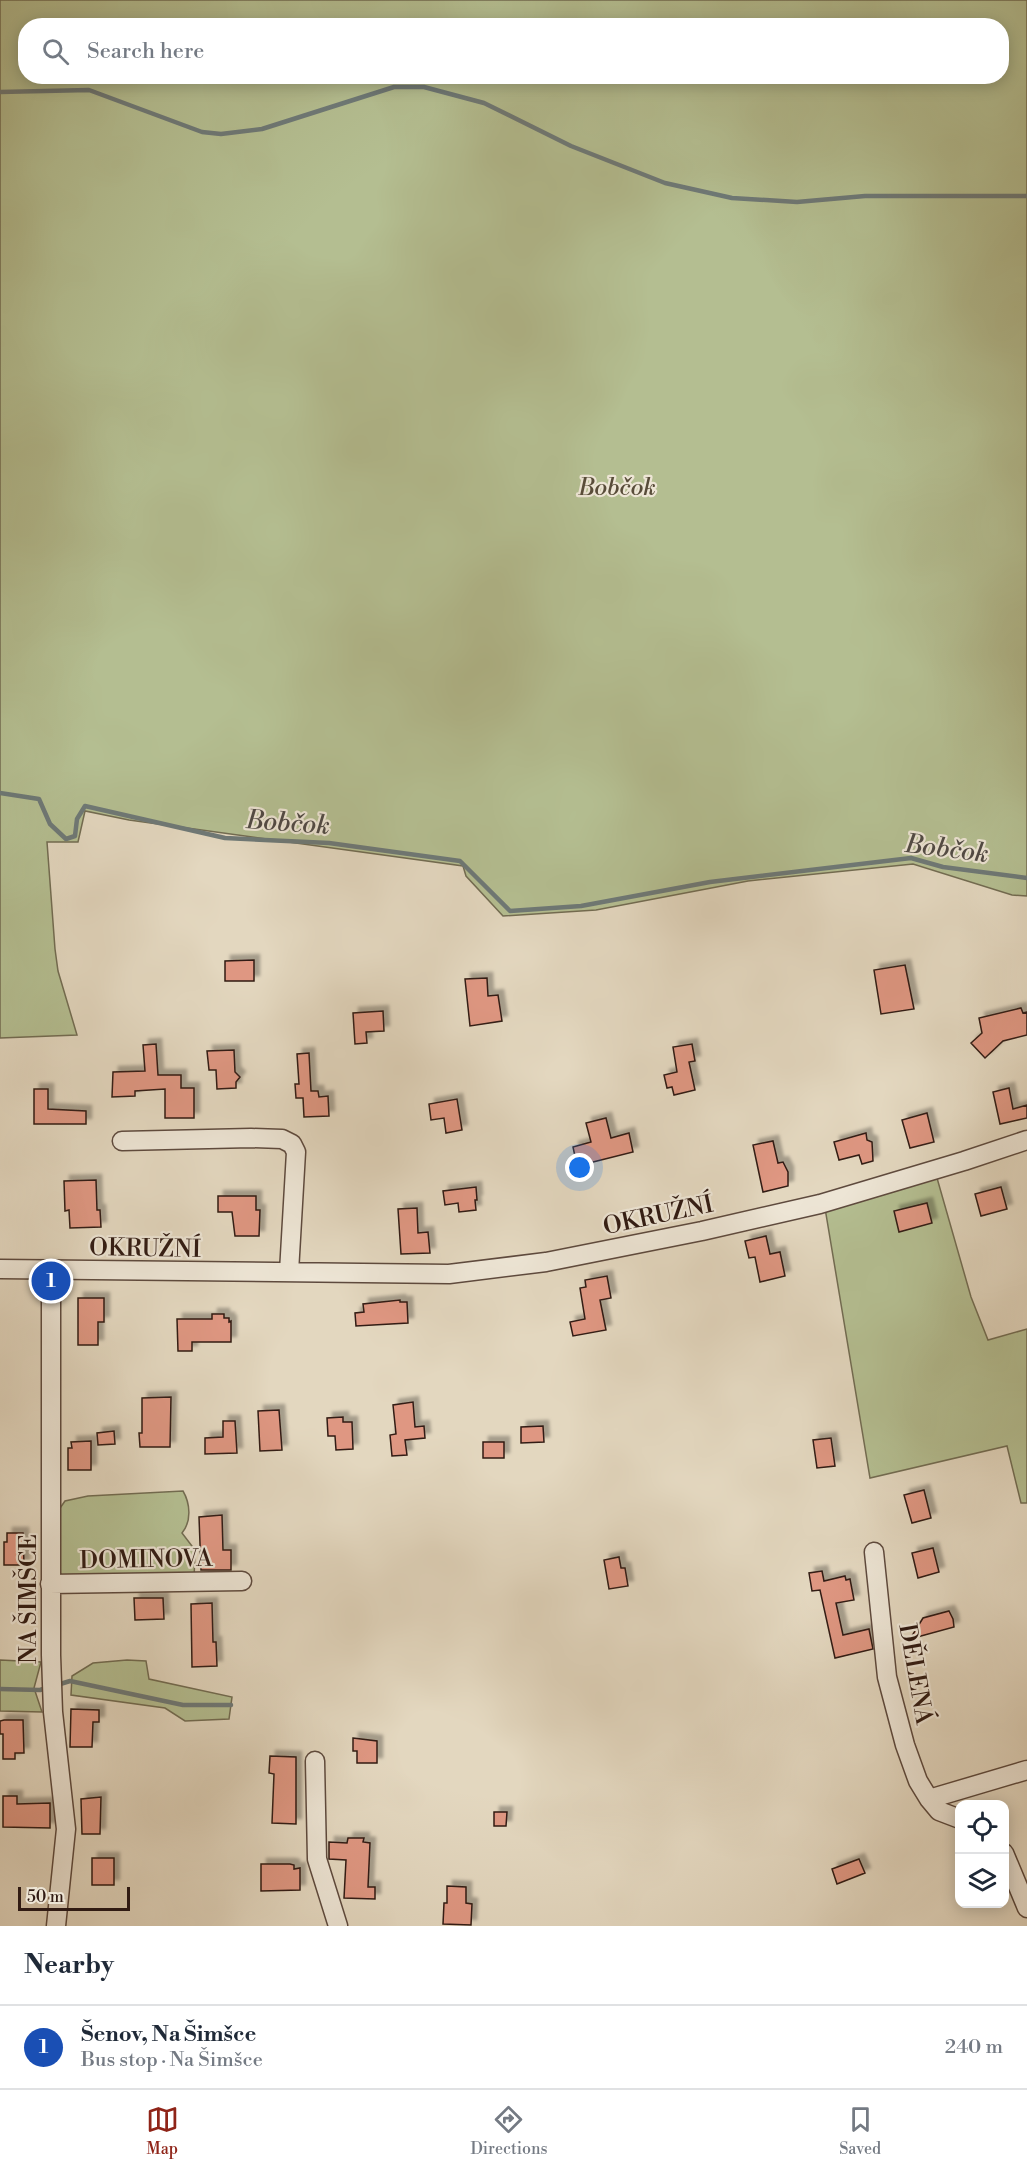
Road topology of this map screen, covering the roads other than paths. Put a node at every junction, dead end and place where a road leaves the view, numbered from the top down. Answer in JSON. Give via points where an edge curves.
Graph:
{"nodes":[{"id":1,"x":1027,"y":1140,"type":"edge"},
{"id":2,"x":122,"y":1141,"type":"dead end"},
{"id":3,"x":0,"y":1269,"type":"edge"},
{"id":4,"x":51,"y":1271,"type":"junction"},
{"id":5,"x":289,"y":1272,"type":"junction"},
{"id":6,"x":874,"y":1552,"type":"dead end"},
{"id":7,"x":242,"y":1581,"type":"dead end"},
{"id":8,"x":50,"y":1584,"type":"junction"},
{"id":9,"x":315,"y":1761,"type":"dead end"},
{"id":10,"x":1027,"y":1770,"type":"edge"},
{"id":11,"x":929,"y":1799,"type":"junction"},
{"id":12,"x":955,"y":1817,"type":"edge"},
{"id":13,"x":1005,"y":1854,"type":"edge"},
{"id":14,"x":1027,"y":1908,"type":"edge"},
{"id":15,"x":56,"y":1926,"type":"edge"},
{"id":16,"x":338,"y":1926,"type":"edge"}],
"edges":[{"from":1,"to":5,"type":"street","name":"OKRUŽNÍ","via":[[820,1204],[546,1262],[449,1274]]},
{"from":2,"to":5,"type":"street","via":[[251,1138],[282,1139],[292,1144],[296,1152]]},
{"from":3,"to":4,"type":"street","name":"OKRUŽNÍ"},
{"from":4,"to":5,"type":"street","name":"OKRUŽNÍ"},
{"from":4,"to":8,"type":"street","name":"NA ŠIMŠCE"},
{"from":6,"to":11,"type":"street","name":"DĚLENÁ","via":[[887,1677],[905,1746]]},
{"from":7,"to":8,"type":"street","name":"DOMINOVA"},
{"from":8,"to":15,"type":"street","name":"NA ŠIMŠCE","via":[[53,1712],[66,1829]]},
{"from":9,"to":16,"type":"street","via":[[317,1859]]},
{"from":10,"to":11,"type":"street"},
{"from":11,"to":12,"type":"street","name":"DĚLENÁ","via":[[939,1811]]},
{"from":13,"to":14,"type":"street"}]}
